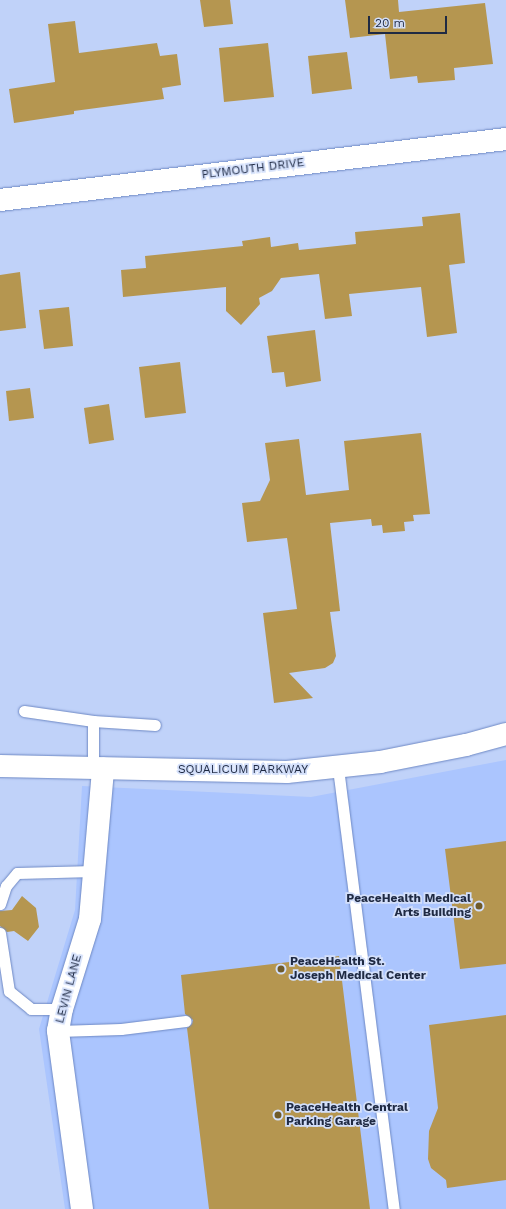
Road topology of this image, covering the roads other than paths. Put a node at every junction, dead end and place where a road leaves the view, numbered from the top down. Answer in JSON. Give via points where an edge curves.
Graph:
{"nodes":[{"id":1,"x":506,"y":139,"type":"edge"},
{"id":2,"x":0,"y":200,"type":"edge"},
{"id":3,"x":24,"y":711,"type":"dead end"},
{"id":4,"x":93,"y":721,"type":"junction"},
{"id":5,"x":155,"y":725,"type":"dead end"},
{"id":6,"x":506,"y":734,"type":"edge"},
{"id":7,"x":0,"y":766,"type":"edge"},
{"id":8,"x":338,"y":768,"type":"junction"},
{"id":9,"x":98,"y":769,"type":"junction"},
{"id":10,"x":94,"y":871,"type":"junction"},
{"id":11,"x":0,"y":904,"type":"edge"},
{"id":12,"x":0,"y":933,"type":"edge"},
{"id":13,"x":62,"y":1009,"type":"junction"},
{"id":14,"x":186,"y":1021,"type":"dead end"},
{"id":15,"x":58,"y":1031,"type":"junction"},
{"id":16,"x":82,"y":1209,"type":"edge"},
{"id":17,"x":394,"y":1209,"type":"edge"}],
"edges":[{"from":1,"to":2,"type":"street","name":"PLYMOUTH DRIVE"},
{"from":3,"to":4,"type":"lane"},
{"from":4,"to":5,"type":"lane"},
{"from":4,"to":9,"type":"lane"},
{"from":6,"to":8,"type":"street","name":"SQUALICUM PARKWAY","via":[[422,754]]},
{"from":7,"to":9,"type":"street","name":"SQUALICUM PARKWAY"},
{"from":8,"to":9,"type":"street","name":"SQUALICUM PARKWAY","via":[[280,772]]},
{"from":8,"to":17,"type":"lane"},
{"from":9,"to":10,"type":"street","name":"LEVIN LANE"},
{"from":10,"to":11,"type":"lane","via":[[17,873],[6,886]]},
{"from":10,"to":13,"type":"street","name":"LEVIN LANE","via":[[90,919]]},
{"from":12,"to":13,"type":"lane","via":[[9,992],[31,1008]]},
{"from":13,"to":15,"type":"street","name":"LEVIN LANE"},
{"from":14,"to":15,"type":"lane","via":[[121,1029]]},
{"from":15,"to":16,"type":"street","name":"LEVIN LANE"}]}
